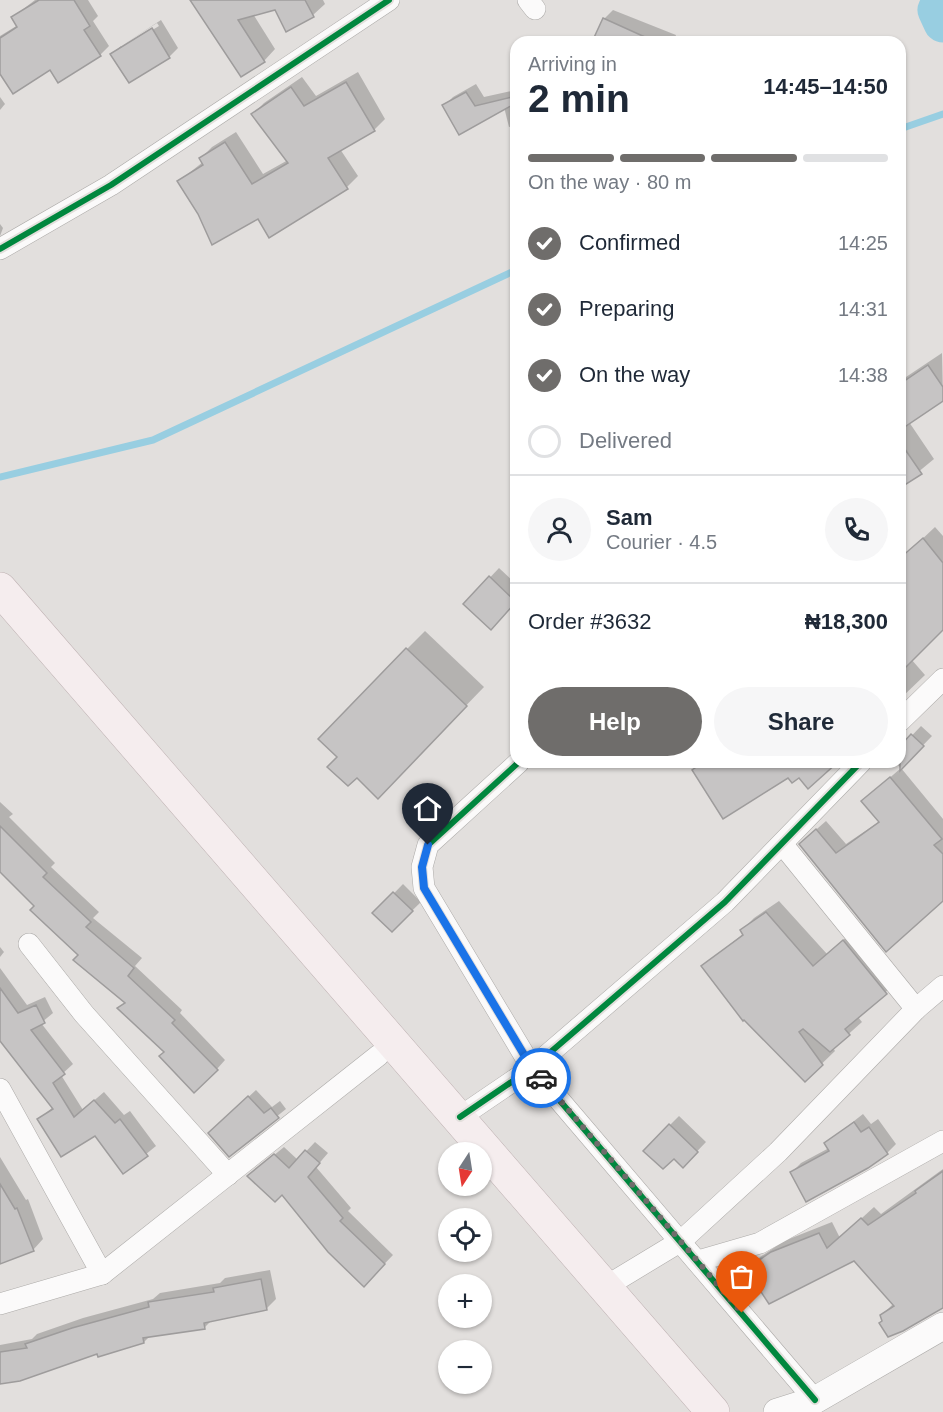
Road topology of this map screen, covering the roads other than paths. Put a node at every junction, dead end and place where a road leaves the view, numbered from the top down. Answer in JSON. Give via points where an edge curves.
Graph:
{"nodes":[{"id":1,"x":389,"y":0,"type":"edge"},
{"id":2,"x":0,"y":249,"type":"edge"},
{"id":3,"x":0,"y":589,"type":"edge"},
{"id":4,"x":0,"y":622,"type":"edge"},
{"id":5,"x":943,"y":679,"type":"edge"},
{"id":6,"x":906,"y":715,"type":"edge"},
{"id":7,"x":512,"y":768,"type":"edge"},
{"id":8,"x":855,"y":768,"type":"edge"},
{"id":9,"x":783,"y":845,"type":"junction"},
{"id":10,"x":29,"y":944,"type":"dead end"},
{"id":11,"x":943,"y":986,"type":"edge"},
{"id":12,"x":916,"y":1009,"type":"junction"},
{"id":13,"x":379,"y":1055,"type":"junction"},
{"id":14,"x":532,"y":1068,"type":"junction"},
{"id":15,"x":0,"y":1089,"type":"edge"},
{"id":16,"x":460,"y":1117,"type":"junction"},
{"id":17,"x":943,"y":1141,"type":"edge"},
{"id":18,"x":455,"y":1142,"type":"edge"},
{"id":19,"x":228,"y":1175,"type":"junction"},
{"id":20,"x":492,"y":1183,"type":"edge"},
{"id":21,"x":681,"y":1241,"type":"junction"},
{"id":22,"x":698,"y":1261,"type":"junction"},
{"id":23,"x":102,"y":1274,"type":"junction"},
{"id":24,"x":605,"y":1287,"type":"junction"},
{"id":25,"x":0,"y":1304,"type":"edge"},
{"id":26,"x":943,"y":1326,"type":"edge"},
{"id":27,"x":815,"y":1400,"type":"junction"},
{"id":28,"x":691,"y":1412,"type":"edge"},
{"id":29,"x":713,"y":1412,"type":"edge"},
{"id":30,"x":777,"y":1412,"type":"edge"}],
"edges":[{"from":1,"to":2,"type":"street","via":[[111,185]]},
{"from":3,"to":16,"type":"main road"},
{"from":4,"to":13,"type":"main road"},
{"from":5,"to":6,"type":"street"},
{"from":7,"to":14,"type":"street","via":[[428,845],[422,867],[424,888]]},
{"from":8,"to":9,"type":"street"},
{"from":9,"to":12,"type":"street"},
{"from":9,"to":14,"type":"street","via":[[725,902]]},
{"from":10,"to":19,"type":"street","via":[[84,1014]]},
{"from":11,"to":12,"type":"street"},
{"from":12,"to":21,"type":"street","via":[[778,1152]]},
{"from":13,"to":18,"type":"main road"},
{"from":13,"to":19,"type":"street"},
{"from":14,"to":16,"type":"street"},
{"from":14,"to":21,"type":"street"},
{"from":15,"to":23,"type":"street"},
{"from":16,"to":24,"type":"main road"},
{"from":17,"to":22,"type":"street","via":[[760,1243]]},
{"from":19,"to":23,"type":"street"},
{"from":20,"to":28,"type":"main road"},
{"from":21,"to":22,"type":"street"},
{"from":21,"to":24,"type":"street"},
{"from":22,"to":27,"type":"street"},
{"from":23,"to":25,"type":"street"},
{"from":24,"to":29,"type":"main road"},
{"from":26,"to":27,"type":"street"},
{"from":27,"to":30,"type":"street"}]}
